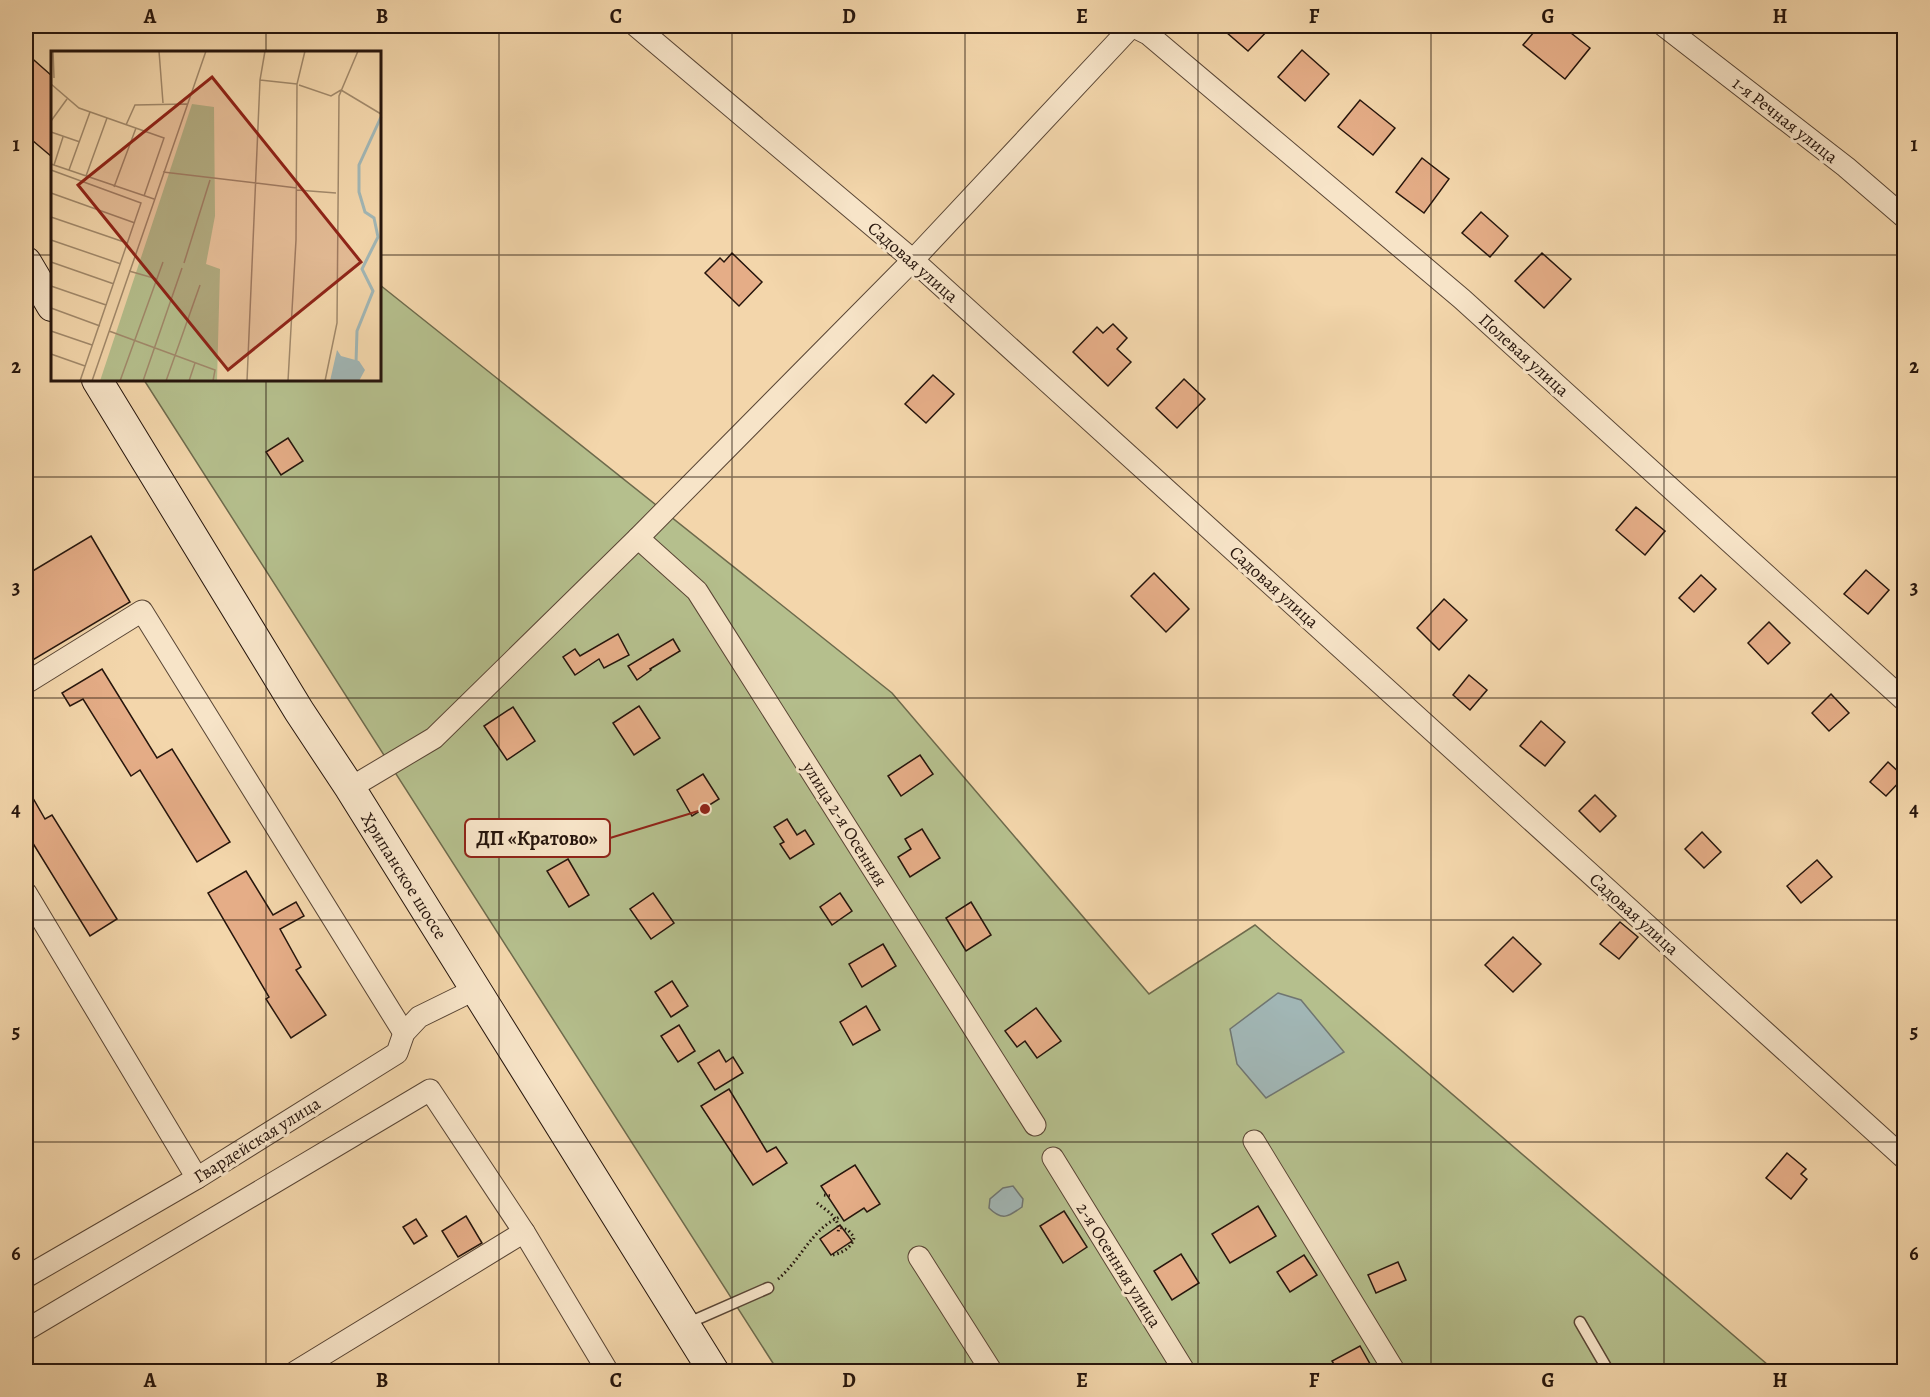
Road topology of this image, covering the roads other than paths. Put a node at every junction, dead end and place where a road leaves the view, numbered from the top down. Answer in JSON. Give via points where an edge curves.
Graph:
{"nodes":[{"id":1,"x":636,"y":26,"type":"edge"},
{"id":2,"x":1664,"y":26,"type":"edge"},
{"id":3,"x":1142,"y":28,"type":"edge"},
{"id":4,"x":1905,"y":217,"type":"edge"},
{"id":5,"x":913,"y":260,"type":"junction"},
{"id":6,"x":26,"y":262,"type":"edge"},
{"id":7,"x":40,"y":298,"type":"edge"},
{"id":8,"x":99,"y":381,"type":"edge"},
{"id":9,"x":638,"y":538,"type":"junction"},
{"id":10,"x":26,"y":682,"type":"edge"},
{"id":11,"x":1905,"y":700,"type":"edge"},
{"id":12,"x":350,"y":788,"type":"junction"},
{"id":13,"x":26,"y":893,"type":"edge"},
{"id":14,"x":474,"y":990,"type":"junction"},
{"id":15,"x":404,"y":1033,"type":"junction"},
{"id":16,"x":1035,"y":1125,"type":"dead end"},
{"id":17,"x":1254,"y":1141,"type":"dead end"},
{"id":18,"x":1053,"y":1158,"type":"dead end"},
{"id":19,"x":1905,"y":1158,"type":"edge"},
{"id":20,"x":197,"y":1178,"type":"junction"},
{"id":21,"x":524,"y":1232,"type":"junction"},
{"id":22,"x":919,"y":1257,"type":"dead end"},
{"id":23,"x":26,"y":1277,"type":"edge"},
{"id":24,"x":768,"y":1288,"type":"road end"},
{"id":25,"x":1580,"y":1322,"type":"dead end"},
{"id":26,"x":684,"y":1324,"type":"junction"},
{"id":27,"x":26,"y":1330,"type":"edge"},
{"id":28,"x":295,"y":1371,"type":"edge"},
{"id":29,"x":608,"y":1371,"type":"edge"},
{"id":30,"x":714,"y":1371,"type":"edge"},
{"id":31,"x":992,"y":1371,"type":"edge"},
{"id":32,"x":1185,"y":1371,"type":"edge"},
{"id":33,"x":1395,"y":1371,"type":"edge"},
{"id":34,"x":1609,"y":1371,"type":"edge"}],
"edges":[{"from":1,"to":5,"type":"street","name":"Садовая улица"},
{"from":2,"to":4,"type":"street","name":"1-я Речная улица"},
{"from":3,"to":5,"type":"street"},
{"from":3,"to":11,"type":"street","name":"Полевая улица","via":[[1462,299]]},
{"from":5,"to":9,"type":"street"},
{"from":5,"to":19,"type":"street","name":"Садовая улица"},
{"from":6,"to":7,"type":"main road"},
{"from":8,"to":12,"type":"main road","name":"Хрипанское шоссе"},
{"from":9,"to":12,"type":"street","via":[[434,738]]},
{"from":9,"to":16,"type":"street","name":"улица 2-я Осенняя","via":[[697,591]]},
{"from":10,"to":15,"type":"street","via":[[142,611]]},
{"from":12,"to":14,"type":"main road","name":"Хрипанское шоссе"},
{"from":13,"to":20,"type":"street"},
{"from":14,"to":15,"type":"street","name":"Гвардейская улица","via":[[419,1017]]},
{"from":14,"to":26,"type":"main road","name":"Хрипанское шоссе"},
{"from":15,"to":20,"type":"street","name":"Гвардейская улица","via":[[398,1053]]},
{"from":17,"to":33,"type":"street"},
{"from":18,"to":32,"type":"street","name":"2-я Осенняя улица"},
{"from":20,"to":23,"type":"street","name":"Гвардейская улица"},
{"from":21,"to":27,"type":"street","via":[[430,1090]]},
{"from":21,"to":28,"type":"street"},
{"from":21,"to":29,"type":"street"},
{"from":22,"to":31,"type":"street"},
{"from":24,"to":26,"type":"lane"},
{"from":25,"to":34,"type":"lane"},
{"from":26,"to":30,"type":"main road","name":"Хрипанское шоссе"}]}
